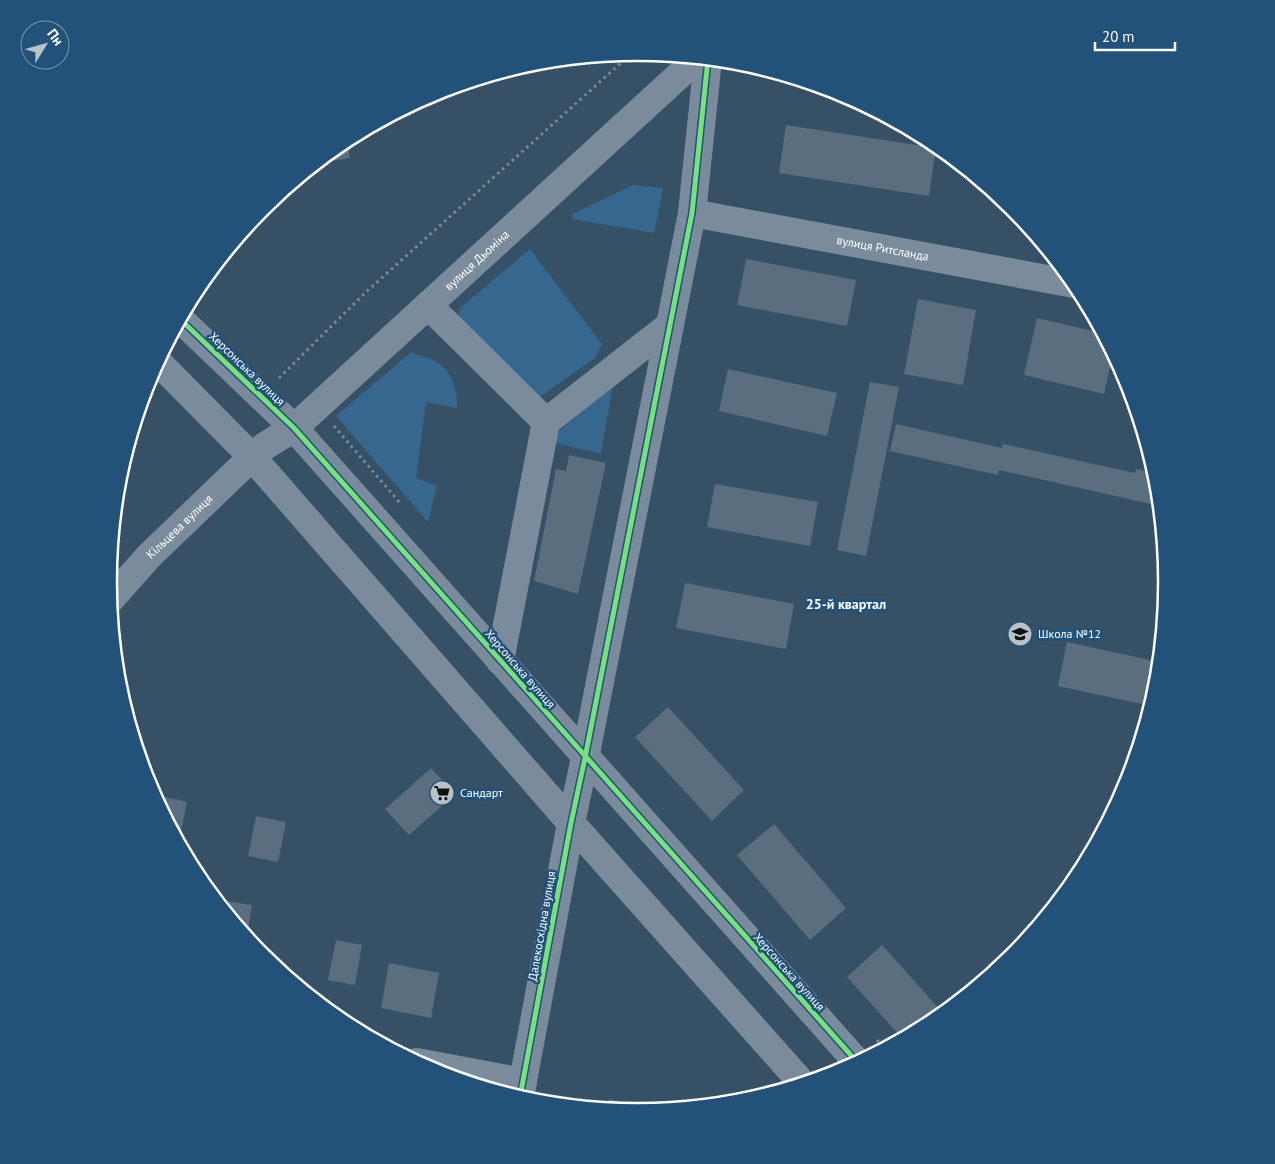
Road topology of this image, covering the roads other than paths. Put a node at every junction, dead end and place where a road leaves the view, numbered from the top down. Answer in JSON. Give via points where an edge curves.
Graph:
{"nodes":[{"id":1,"x":691,"y":64,"type":"edge"},
{"id":2,"x":707,"y":66,"type":"edge"},
{"id":3,"x":692,"y":213,"type":"junction"},
{"id":4,"x":1062,"y":282,"type":"edge"},
{"id":5,"x":428,"y":305,"type":"junction"},
{"id":6,"x":186,"y":324,"type":"edge"},
{"id":7,"x":670,"y":325,"type":"junction"},
{"id":8,"x":163,"y":367,"type":"edge"},
{"id":9,"x":546,"y":422,"type":"junction"},
{"id":10,"x":294,"y":428,"type":"junction"},
{"id":11,"x":252,"y":457,"type":"junction"},
{"id":12,"x":117,"y":592,"type":"edge"},
{"id":13,"x":500,"y":661,"type":"junction"},
{"id":14,"x":585,"y":758,"type":"junction"},
{"id":15,"x":571,"y":823,"type":"junction"},
{"id":16,"x":852,"y":1056,"type":"edge"},
{"id":17,"x":797,"y":1077,"type":"edge"},
{"id":18,"x":482,"y":1078,"type":"edge"},
{"id":19,"x":522,"y":1089,"type":"edge"}],
"edges":[{"from":1,"to":5,"type":"street","name":"вулиця Дьоміна"},
{"from":2,"to":3,"type":"street","name":"Далекосхідна вулиця"},
{"from":3,"to":4,"type":"street","name":"вулиця Ритсланда"},
{"from":3,"to":7,"type":"street","name":"Далекосхідна вулиця"},
{"from":5,"to":9,"type":"street"},
{"from":5,"to":10,"type":"street","name":"вулиця Дьоміна"},
{"from":6,"to":10,"type":"street","name":"Херсонська вулиця"},
{"from":7,"to":9,"type":"street"},
{"from":7,"to":14,"type":"street","name":"Далекосхідна вулиця"},
{"from":8,"to":11,"type":"street"},
{"from":9,"to":13,"type":"street"},
{"from":10,"to":11,"type":"street","name":"вулиця Дьоміна"},
{"from":10,"to":13,"type":"street","name":"Херсонська вулиця"},
{"from":11,"to":12,"type":"street","name":"Кільцева вулиця","via":[[149,556]]},
{"from":11,"to":15,"type":"street"},
{"from":13,"to":14,"type":"street","name":"Херсонська вулиця"},
{"from":14,"to":15,"type":"street","name":"Далекосхідна вулиця"},
{"from":14,"to":16,"type":"street","name":"Херсонська вулиця"},
{"from":15,"to":17,"type":"street"},
{"from":15,"to":19,"type":"street","name":"Далекосхідна вулиця"},
{"from":18,"to":19,"type":"street"}]}
